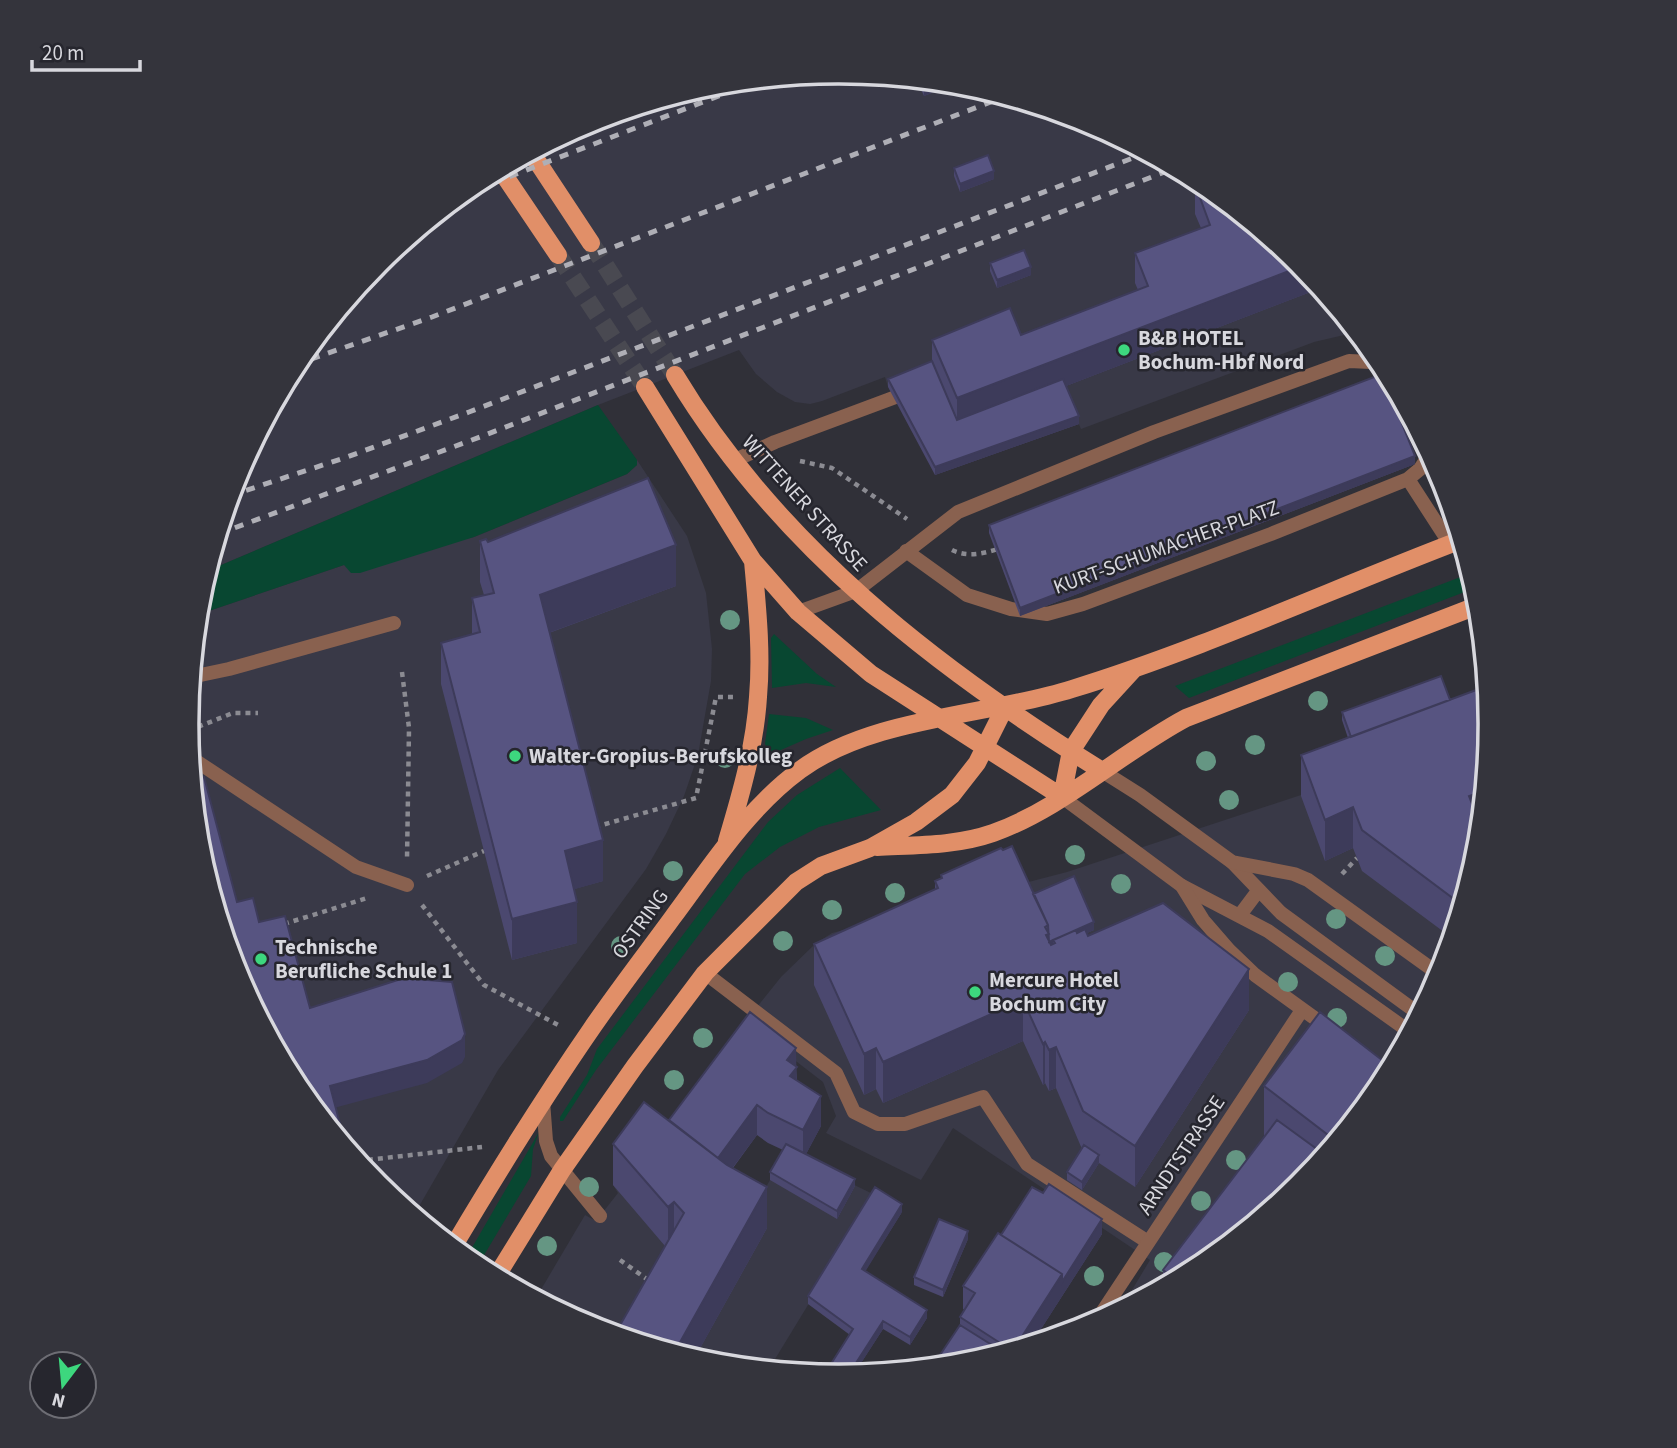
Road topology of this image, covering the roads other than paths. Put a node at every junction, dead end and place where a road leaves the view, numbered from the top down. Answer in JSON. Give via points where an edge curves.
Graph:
{"nodes":[{"id":1,"x":536,"y":160,"type":"edge"},
{"id":2,"x":506,"y":178,"type":"edge"},
{"id":3,"x":591,"y":243,"type":"tunnel mouth"},
{"id":4,"x":558,"y":255,"type":"tunnel mouth"},
{"id":5,"x":1366,"y":362,"type":"edge"},
{"id":6,"x":674,"y":375,"type":"tunnel mouth"},
{"id":7,"x":926,"y":385,"type":"edge"},
{"id":8,"x":645,"y":387,"type":"tunnel mouth"},
{"id":9,"x":733,"y":461,"type":"junction"},
{"id":10,"x":1423,"y":464,"type":"edge"},
{"id":11,"x":1408,"y":479,"type":"junction"},
{"id":12,"x":1449,"y":532,"type":"edge"},
{"id":13,"x":1453,"y":545,"type":"edge"},
{"id":14,"x":906,"y":551,"type":"junction"},
{"id":15,"x":753,"y":561,"type":"junction"},
{"id":16,"x":856,"y":591,"type":"junction"},
{"id":17,"x":1468,"y":609,"type":"edge"},
{"id":18,"x":798,"y":612,"type":"junction"},
{"id":19,"x":394,"y":623,"type":"dead end"},
{"id":20,"x":1136,"y":667,"type":"junction"},
{"id":21,"x":201,"y":675,"type":"edge"},
{"id":22,"x":1005,"y":707,"type":"junction"},
{"id":23,"x":942,"y":719,"type":"junction"},
{"id":24,"x":986,"y":746,"type":"junction"},
{"id":25,"x":1071,"y":751,"type":"junction"},
{"id":26,"x":200,"y":764,"type":"edge"},
{"id":27,"x":1102,"y":771,"type":"junction"},
{"id":28,"x":1062,"y":797,"type":"junction"},
{"id":29,"x":726,"y":846,"type":"junction"},
{"id":30,"x":870,"y":848,"type":"junction"},
{"id":31,"x":1231,"y":862,"type":"junction"},
{"id":32,"x":407,"y":885,"type":"dead end"},
{"id":33,"x":1182,"y":886,"type":"junction"},
{"id":34,"x":1258,"y":891,"type":"junction"},
{"id":35,"x":1240,"y":915,"type":"junction"},
{"id":36,"x":1430,"y":968,"type":"edge"},
{"id":37,"x":705,"y":973,"type":"junction"},
{"id":38,"x":1411,"y":1008,"type":"edge"},
{"id":39,"x":1302,"y":1010,"type":"junction"},
{"id":40,"x":1402,"y":1026,"type":"edge"},
{"id":41,"x":1339,"y":1037,"type":"edge"},
{"id":42,"x":543,"y":1101,"type":"junction"},
{"id":43,"x":562,"y":1170,"type":"junction"},
{"id":44,"x":600,"y":1216,"type":"dead end"},
{"id":45,"x":458,"y":1239,"type":"edge"},
{"id":46,"x":1148,"y":1242,"type":"junction"},
{"id":47,"x":502,"y":1268,"type":"edge"},
{"id":48,"x":1107,"y":1304,"type":"edge"}],
"edges":[{"from":1,"to":3,"type":"main road"},
{"from":2,"to":4,"type":"main road"},
{"from":5,"to":14,"type":"street","via":[[1349,361],[1154,432],[958,512]]},
{"from":6,"to":9,"type":"main road","name":"WITTENER STRASSE"},
{"from":7,"to":9,"type":"street"},
{"from":8,"to":15,"type":"main road"},
{"from":9,"to":16,"type":"main road","name":"WITTENER STRASSE"},
{"from":10,"to":11,"type":"street","name":"KURT-SCHUMACHER-PLATZ"},
{"from":11,"to":12,"type":"street"},
{"from":11,"to":14,"type":"street","name":"KURT-SCHUMACHER-PLATZ","via":[[1271,534],[1047,614],[967,595]]},
{"from":13,"to":20,"type":"main road"},
{"from":14,"to":16,"type":"street"},
{"from":15,"to":18,"type":"main road"},
{"from":15,"to":29,"type":"main road","via":[[758,697],[744,781]]},
{"from":16,"to":18,"type":"street","name":"WITTENER STRASSE"},
{"from":16,"to":22,"type":"main road","name":"WITTENER STRASSE"},
{"from":17,"to":27,"type":"main road","via":[[1186,718]]},
{"from":18,"to":23,"type":"main road","via":[[871,674]]},
{"from":19,"to":21,"type":"street"},
{"from":20,"to":22,"type":"main road"},
{"from":20,"to":25,"type":"main road","via":[[1101,705]]},
{"from":22,"to":23,"type":"main road"},
{"from":22,"to":24,"type":"main road"},
{"from":22,"to":25,"type":"main road"},
{"from":23,"to":24,"type":"main road"},
{"from":23,"to":29,"type":"main road","name":"OSTRING","via":[[871,734],[818,758],[782,785]]},
{"from":24,"to":28,"type":"main road"},
{"from":24,"to":30,"type":"main road","via":[[952,795]]},
{"from":25,"to":27,"type":"main road"},
{"from":25,"to":28,"type":"main road"},
{"from":26,"to":32,"type":"street","via":[[356,867]]},
{"from":27,"to":28,"type":"main road"},
{"from":27,"to":31,"type":"street"},
{"from":28,"to":30,"type":"main road","via":[[975,838]]},
{"from":28,"to":33,"type":"street"},
{"from":29,"to":42,"type":"main road","name":"OSTRING"},
{"from":30,"to":37,"type":"main road","via":[[821,866],[796,882]]},
{"from":31,"to":34,"type":"street"},
{"from":31,"to":36,"type":"street","via":[[1308,880]]},
{"from":33,"to":35,"type":"street"},
{"from":33,"to":39,"type":"street","via":[[1229,950]]},
{"from":34,"to":35,"type":"street"},
{"from":34,"to":38,"type":"street"},
{"from":35,"to":40,"type":"street"},
{"from":37,"to":43,"type":"main road"},
{"from":37,"to":46,"type":"street","via":[[836,1073],[854,1112],[877,1124],[905,1124],[983,1097],[1027,1164]]},
{"from":39,"to":41,"type":"street"},
{"from":39,"to":46,"type":"street","name":"ARNDTSTRASSE"},
{"from":42,"to":43,"type":"street","via":[[547,1148]]},
{"from":42,"to":45,"type":"main road","name":"OSTRING"},
{"from":43,"to":44,"type":"street"},
{"from":43,"to":47,"type":"main road"},
{"from":46,"to":48,"type":"street","name":"ARNDTSTRASSE"}]}
